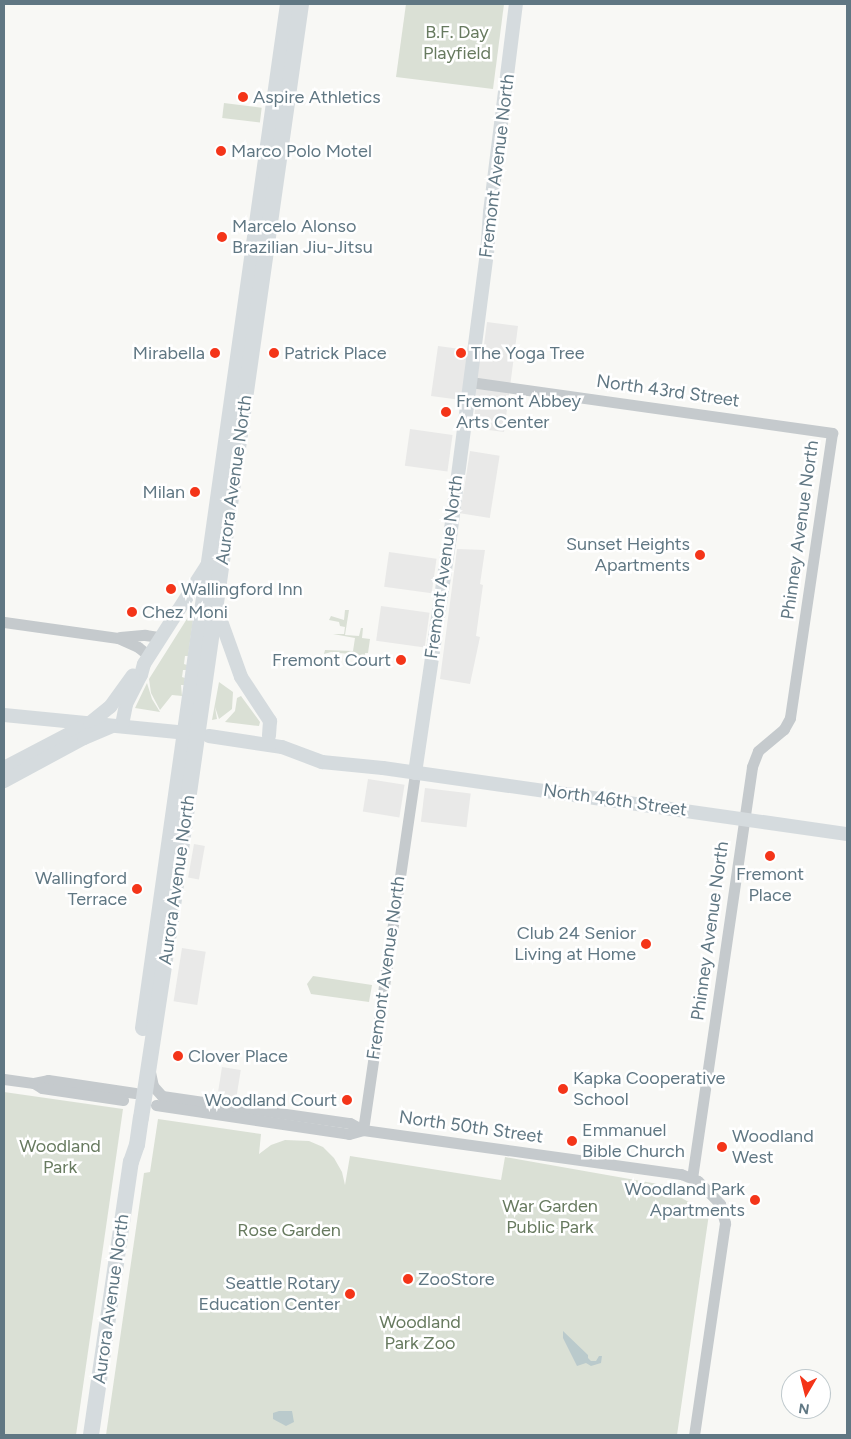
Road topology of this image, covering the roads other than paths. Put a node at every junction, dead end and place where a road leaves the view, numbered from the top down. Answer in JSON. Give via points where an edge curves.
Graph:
{"nodes":[{"id":1,"x":288,"y":4,"type":"edge"},
{"id":2,"x":301,"y":4,"type":"edge"},
{"id":3,"x":516,"y":4,"type":"edge"},
{"id":4,"x":470,"y":382,"type":"junction"},
{"id":5,"x":832,"y":433,"type":"joint"},
{"id":6,"x":211,"y":560,"type":"junction"},
{"id":7,"x":216,"y":607,"type":"junction"},
{"id":8,"x":4,"y":622,"type":"edge"},
{"id":9,"x":160,"y":637,"type":"junction"},
{"id":10,"x":118,"y":638,"type":"junction"},
{"id":11,"x":146,"y":660,"type":"junction"},
{"id":12,"x":195,"y":709,"type":"junction"},
{"id":13,"x":4,"y":715,"type":"edge"},
{"id":14,"x":121,"y":722,"type":"junction"},
{"id":15,"x":90,"y":723,"type":"junction"},
{"id":16,"x":265,"y":739,"type":"junction"},
{"id":17,"x":192,"y":741,"type":"junction"},
{"id":18,"x":4,"y":768,"type":"edge"},
{"id":19,"x":415,"y":773,"type":"junction"},
{"id":20,"x":4,"y":781,"type":"edge"},
{"id":21,"x":744,"y":818,"type":"junction"},
{"id":22,"x":847,"y":834,"type":"edge"},
{"id":23,"x":149,"y":1068,"type":"junction"},
{"id":24,"x":4,"y":1079,"type":"edge"},
{"id":25,"x":138,"y":1099,"type":"junction"},
{"id":26,"x":363,"y":1130,"type":"junction"},
{"id":27,"x":692,"y":1177,"type":"junction"},
{"id":28,"x":90,"y":1435,"type":"edge"},
{"id":29,"x":694,"y":1435,"type":"edge"}],
"edges":[{"from":1,"to":6,"type":"highway","name":"Aurora Avenue North"},
{"from":2,"to":7,"type":"highway","name":"Aurora Avenue North"},
{"from":3,"to":4,"type":"main road","name":"Fremont Avenue North"},
{"from":4,"to":5,"type":"street","name":"North 43rd Street"},
{"from":4,"to":19,"type":"main road","name":"Fremont Avenue North"},
{"from":5,"to":21,"type":"street","name":"Phinney Avenue North","via":[[792,712],[784,728],[762,746],[753,761]]},
{"from":6,"to":9,"type":"main road"},
{"from":6,"to":12,"type":"highway","name":"Aurora Avenue North"},
{"from":7,"to":12,"type":"highway","name":"Aurora Avenue North"},
{"from":7,"to":16,"type":"main road","via":[[242,677],[270,721]]},
{"from":8,"to":10,"type":"street"},
{"from":9,"to":10,"type":"street"},
{"from":9,"to":11,"type":"main road"},
{"from":10,"to":11,"type":"street","via":[[138,647]]},
{"from":11,"to":14,"type":"main road"},
{"from":11,"to":15,"type":"main road","via":[[110,707]]},
{"from":12,"to":17,"type":"highway","name":"Aurora Avenue North"},
{"from":13,"to":15,"type":"main road","name":"North 46th Street"},
{"from":14,"to":15,"type":"main road","name":"North 46th Street"},
{"from":14,"to":17,"type":"main road","name":"North 46th Street"},
{"from":14,"to":20,"type":"main road"},
{"from":15,"to":18,"type":"main road"},
{"from":16,"to":17,"type":"main road","name":"North 46th Street"},
{"from":16,"to":19,"type":"main road","name":"North 46th Street"},
{"from":17,"to":23,"type":"highway","name":"Aurora Avenue North"},
{"from":17,"to":25,"type":"highway","name":"Aurora Avenue North"},
{"from":19,"to":21,"type":"main road","name":"North 46th Street"},
{"from":19,"to":26,"type":"street","name":"Fremont Avenue North"},
{"from":21,"to":22,"type":"main road","name":"North 46th Street"},
{"from":21,"to":27,"type":"street","name":"Phinney Avenue North"},
{"from":23,"to":25,"type":"highway","name":"Aurora Avenue North"},
{"from":23,"to":26,"type":"street","name":"North 50th Street","via":[[154,1086],[162,1096],[350,1122]]},
{"from":24,"to":25,"type":"street","name":"North 50th Street","via":[[34,1083],[48,1080]]},
{"from":25,"to":26,"type":"street","name":"North 50th Street","via":[[349,1134]]},
{"from":25,"to":28,"type":"highway","name":"Aurora Avenue North","via":[[128,1145],[131,1162]]},
{"from":26,"to":27,"type":"street","name":"North 50th Street"},
{"from":27,"to":29,"type":"street","via":[[720,1204],[725,1223]]}]}
